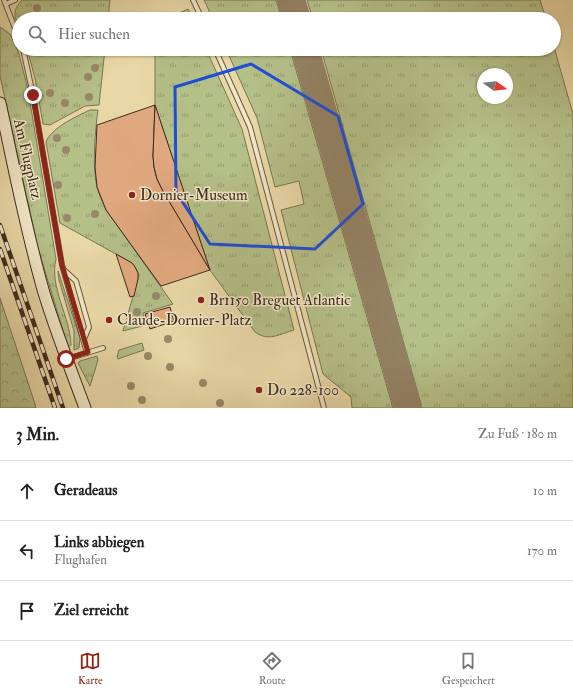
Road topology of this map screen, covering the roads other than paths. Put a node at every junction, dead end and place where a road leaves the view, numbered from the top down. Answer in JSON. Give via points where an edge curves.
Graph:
{"nodes":[{"id":1,"x":15,"y":0,"type":"edge"},
{"id":2,"x":194,"y":0,"type":"edge"},
{"id":3,"x":5,"y":2,"type":"edge"},
{"id":4,"x":199,"y":12,"type":"edge"},
{"id":5,"x":12,"y":20,"type":"edge"},
{"id":6,"x":25,"y":56,"type":"edge"},
{"id":7,"x":218,"y":56,"type":"edge"},
{"id":8,"x":0,"y":104,"type":"edge"},
{"id":9,"x":64,"y":270,"type":"junction"},
{"id":10,"x":84,"y":339,"type":"junction"},
{"id":11,"x":103,"y":348,"type":"dead end"},
{"id":12,"x":88,"y":352,"type":"junction"},
{"id":13,"x":70,"y":358,"type":"junction"},
{"id":14,"x":85,"y":408,"type":"edge"},
{"id":15,"x":324,"y":408,"type":"edge"}],
"edges":[{"from":1,"to":3,"type":"lane"},
{"from":2,"to":4,"type":"lane"},
{"from":3,"to":5,"type":"lane"},
{"from":6,"to":9,"type":"lane"},
{"from":7,"to":15,"type":"lane","via":[[250,127]]},
{"from":8,"to":13,"type":"street","name":"Am Flugplatz","via":[[44,294]]},
{"from":9,"to":10,"type":"lane"},
{"from":9,"to":10,"type":"lane","via":[[76,281],[79,289],[89,327]]},
{"from":10,"to":12,"type":"lane"},
{"from":11,"to":12,"type":"lane"},
{"from":12,"to":13,"type":"lane"},
{"from":13,"to":14,"type":"street","name":"Am Flugplatz"}]}
